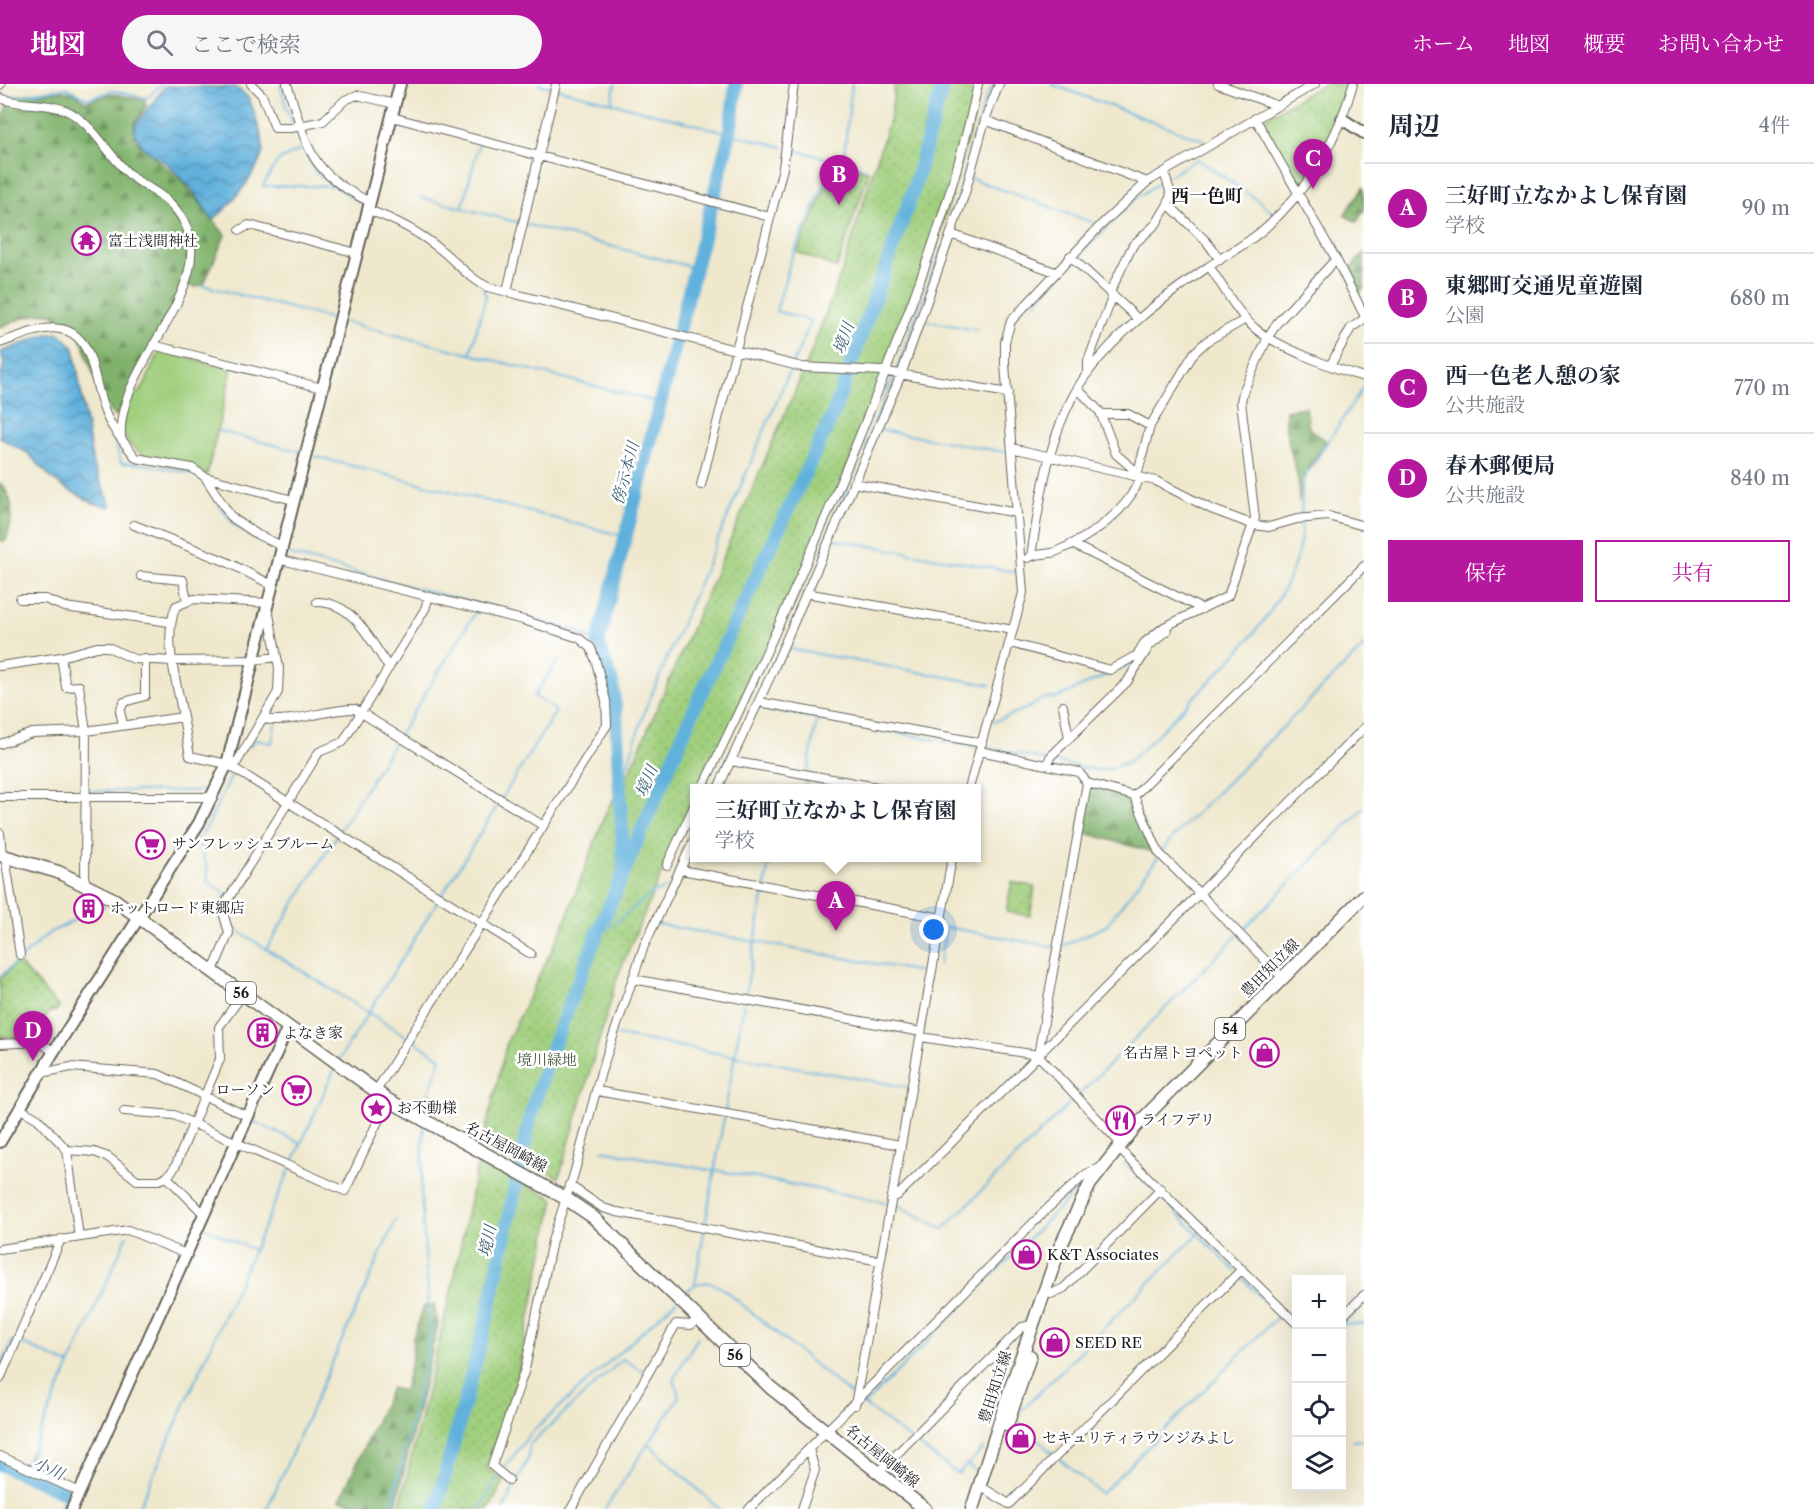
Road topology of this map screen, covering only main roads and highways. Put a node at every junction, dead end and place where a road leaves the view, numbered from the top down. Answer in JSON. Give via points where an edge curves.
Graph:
{"nodes":[{"id":1,"x":2,"y":856,"type":"edge"},
{"id":2,"x":1364,"y":896,"type":"edge"},
{"id":3,"x":1102,"y":1167,"type":"junction"},
{"id":4,"x":980,"y":1486,"type":"junction"},
{"id":5,"x":925,"y":1509,"type":"edge"},
{"id":6,"x":972,"y":1509,"type":"edge"}],
"edges":[{"from":1,"to":5,"type":"main road","name":"名古屋岡崎線","number":"56","via":[[34,863],[85,883],[141,918],[388,1100],[566,1198],[593,1218],[771,1388]]},
{"from":2,"to":3,"type":"main road","name":"豊田知立線","number":"54","via":[[1118,1145]]},
{"from":3,"to":4,"type":"main road","name":"豊田知立線","number":"54","via":[[1051,1294],[992,1467]]},
{"from":3,"to":4,"type":"main road","name":"豊田知立線","number":"54","via":[[1060,1247]]},
{"from":4,"to":6,"type":"main road","name":"豊田知立線","number":"54"}]}
